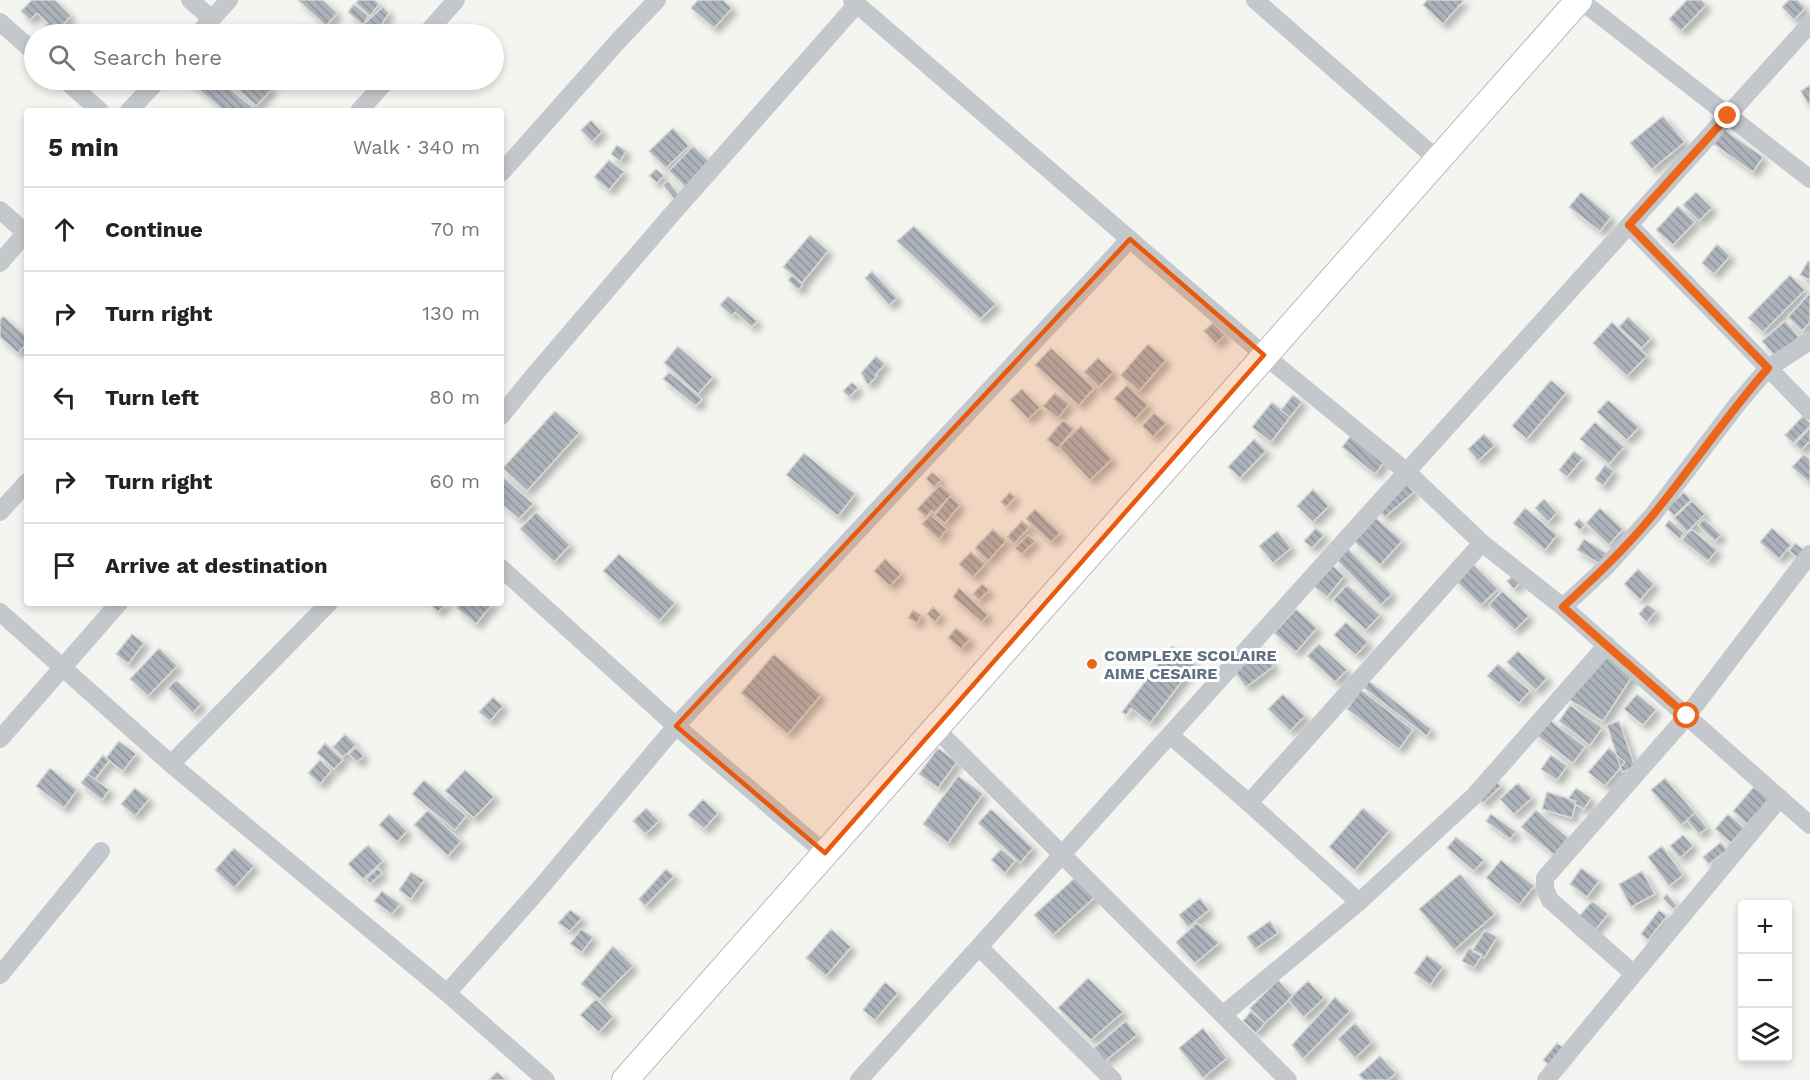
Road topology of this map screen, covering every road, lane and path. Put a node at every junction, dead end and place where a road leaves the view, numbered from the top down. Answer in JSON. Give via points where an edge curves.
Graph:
{"nodes":[{"id":1,"x":190,"y":0,"type":"edge"},
{"id":2,"x":229,"y":0,"type":"edge"},
{"id":3,"x":456,"y":0,"type":"edge"},
{"id":4,"x":657,"y":0,"type":"edge"},
{"id":5,"x":1255,"y":0,"type":"edge"},
{"id":6,"x":1580,"y":0,"type":"edge"},
{"id":7,"x":854,"y":2,"type":"edge"},
{"id":8,"x":212,"y":19,"type":"junction"},
{"id":9,"x":0,"y":22,"type":"edge"},
{"id":10,"x":207,"y":24,"type":"edge"},
{"id":11,"x":435,"y":24,"type":"edge"},
{"id":12,"x":1810,"y":24,"type":"edge"},
{"id":13,"x":24,"y":43,"type":"edge"},
{"id":14,"x":76,"y":90,"type":"edge"},
{"id":15,"x":149,"y":90,"type":"edge"},
{"id":16,"x":378,"y":90,"type":"edge"},
{"id":17,"x":97,"y":108,"type":"edge"},
{"id":18,"x":132,"y":108,"type":"edge"},
{"id":19,"x":362,"y":108,"type":"edge"},
{"id":20,"x":1728,"y":116,"type":"junction"},
{"id":21,"x":1438,"y":160,"type":"junction"},
{"id":22,"x":504,"y":170,"type":"edge"},
{"id":23,"x":1810,"y":179,"type":"edge"},
{"id":24,"x":0,"y":210,"type":"edge"},
{"id":25,"x":1629,"y":225,"type":"junction"},
{"id":26,"x":24,"y":230,"type":"edge"},
{"id":27,"x":24,"y":234,"type":"edge"},
{"id":28,"x":1130,"y":239,"type":"junction"},
{"id":29,"x":0,"y":262,"type":"edge"},
{"id":30,"x":1810,"y":341,"type":"edge"},
{"id":31,"x":1264,"y":355,"type":"junction"},
{"id":32,"x":1768,"y":368,"type":"junction"},
{"id":33,"x":1810,"y":411,"type":"edge"},
{"id":34,"x":504,"y":412,"type":"edge"},
{"id":35,"x":1407,"y":472,"type":"junction"},
{"id":36,"x":24,"y":485,"type":"edge"},
{"id":37,"x":0,"y":512,"type":"edge"},
{"id":38,"x":1482,"y":543,"type":"junction"},
{"id":39,"x":1810,"y":554,"type":"edge"},
{"id":40,"x":504,"y":571,"type":"edge"},
{"id":41,"x":116,"y":606,"type":"edge"},
{"id":42,"x":326,"y":606,"type":"edge"},
{"id":43,"x":1563,"y":607,"type":"junction"},
{"id":44,"x":0,"y":612,"type":"edge"},
{"id":45,"x":1607,"y":645,"type":"junction"},
{"id":46,"x":61,"y":668,"type":"junction"},
{"id":47,"x":1687,"y":716,"type":"junction"},
{"id":48,"x":676,"y":726,"type":"junction"},
{"id":49,"x":935,"y":729,"type":"junction"},
{"id":50,"x":1170,"y":735,"type":"junction"},
{"id":51,"x":0,"y":739,"type":"edge"},
{"id":52,"x":171,"y":764,"type":"junction"},
{"id":53,"x":1780,"y":798,"type":"junction"},
{"id":54,"x":1249,"y":803,"type":"junction"},
{"id":55,"x":1810,"y":825,"type":"edge"},
{"id":56,"x":101,"y":851,"type":"dead end"},
{"id":57,"x":825,"y":853,"type":"junction"},
{"id":58,"x":1062,"y":854,"type":"junction"},
{"id":59,"x":1359,"y":902,"type":"junction"},
{"id":60,"x":979,"y":947,"type":"junction"},
{"id":61,"x":1634,"y":974,"type":"junction"},
{"id":62,"x":0,"y":975,"type":"edge"},
{"id":63,"x":447,"y":993,"type":"junction"},
{"id":64,"x":1224,"y":1014,"type":"junction"},
{"id":65,"x":546,"y":1080,"type":"edge"},
{"id":66,"x":625,"y":1080,"type":"edge"},
{"id":67,"x":859,"y":1080,"type":"edge"},
{"id":68,"x":1113,"y":1080,"type":"edge"},
{"id":69,"x":1288,"y":1080,"type":"edge"},
{"id":70,"x":1546,"y":1080,"type":"edge"}],
"edges":[{"from":1,"to":8,"type":"street"},
{"from":2,"to":8,"type":"street"},
{"from":3,"to":11,"type":"street"},
{"from":4,"to":22,"type":"street"},
{"from":5,"to":21,"type":"street"},
{"from":6,"to":20,"type":"street"},
{"from":6,"to":21,"type":"main road"},
{"from":7,"to":28,"type":"street"},
{"from":7,"to":34,"type":"street"},
{"from":8,"to":10,"type":"street"},
{"from":9,"to":13,"type":"street"},
{"from":12,"to":20,"type":"street"},
{"from":14,"to":17,"type":"street"},
{"from":15,"to":18,"type":"street"},
{"from":16,"to":19,"type":"street"},
{"from":20,"to":23,"type":"street"},
{"from":20,"to":25,"type":"street"},
{"from":21,"to":31,"type":"main road"},
{"from":24,"to":26,"type":"street"},
{"from":25,"to":32,"type":"street"},
{"from":25,"to":35,"type":"street"},
{"from":27,"to":29,"type":"street"},
{"from":28,"to":31,"type":"street"},
{"from":28,"to":48,"type":"street"},
{"from":30,"to":32,"type":"street"},
{"from":31,"to":35,"type":"street"},
{"from":31,"to":49,"type":"main road"},
{"from":32,"to":33,"type":"street"},
{"from":32,"to":43,"type":"street","via":[[1652,516]]},
{"from":35,"to":38,"type":"street"},
{"from":35,"to":50,"type":"street"},
{"from":36,"to":37,"type":"street"},
{"from":38,"to":43,"type":"street"},
{"from":38,"to":54,"type":"street"},
{"from":39,"to":47,"type":"street"},
{"from":40,"to":48,"type":"street"},
{"from":41,"to":46,"type":"street"},
{"from":42,"to":52,"type":"street"},
{"from":43,"to":45,"type":"street"},
{"from":44,"to":46,"type":"street"},
{"from":45,"to":47,"type":"street"},
{"from":45,"to":59,"type":"street","via":[[1474,796]]},
{"from":46,"to":51,"type":"street"},
{"from":46,"to":52,"type":"street"},
{"from":47,"to":53,"type":"street"},
{"from":47,"to":61,"type":"street","via":[[1545,878],[1550,900]]},
{"from":48,"to":57,"type":"street"},
{"from":48,"to":63,"type":"street"},
{"from":49,"to":57,"type":"main road"},
{"from":49,"to":58,"type":"street"},
{"from":50,"to":54,"type":"street"},
{"from":50,"to":58,"type":"street"},
{"from":52,"to":63,"type":"street"},
{"from":53,"to":55,"type":"street"},
{"from":53,"to":61,"type":"street"},
{"from":54,"to":59,"type":"street"},
{"from":56,"to":62,"type":"street"},
{"from":57,"to":66,"type":"main road"},
{"from":58,"to":60,"type":"street"},
{"from":58,"to":64,"type":"street"},
{"from":59,"to":64,"type":"street"},
{"from":60,"to":67,"type":"street"},
{"from":60,"to":68,"type":"street"},
{"from":61,"to":70,"type":"street"},
{"from":63,"to":65,"type":"street"},
{"from":64,"to":69,"type":"street"}]}
